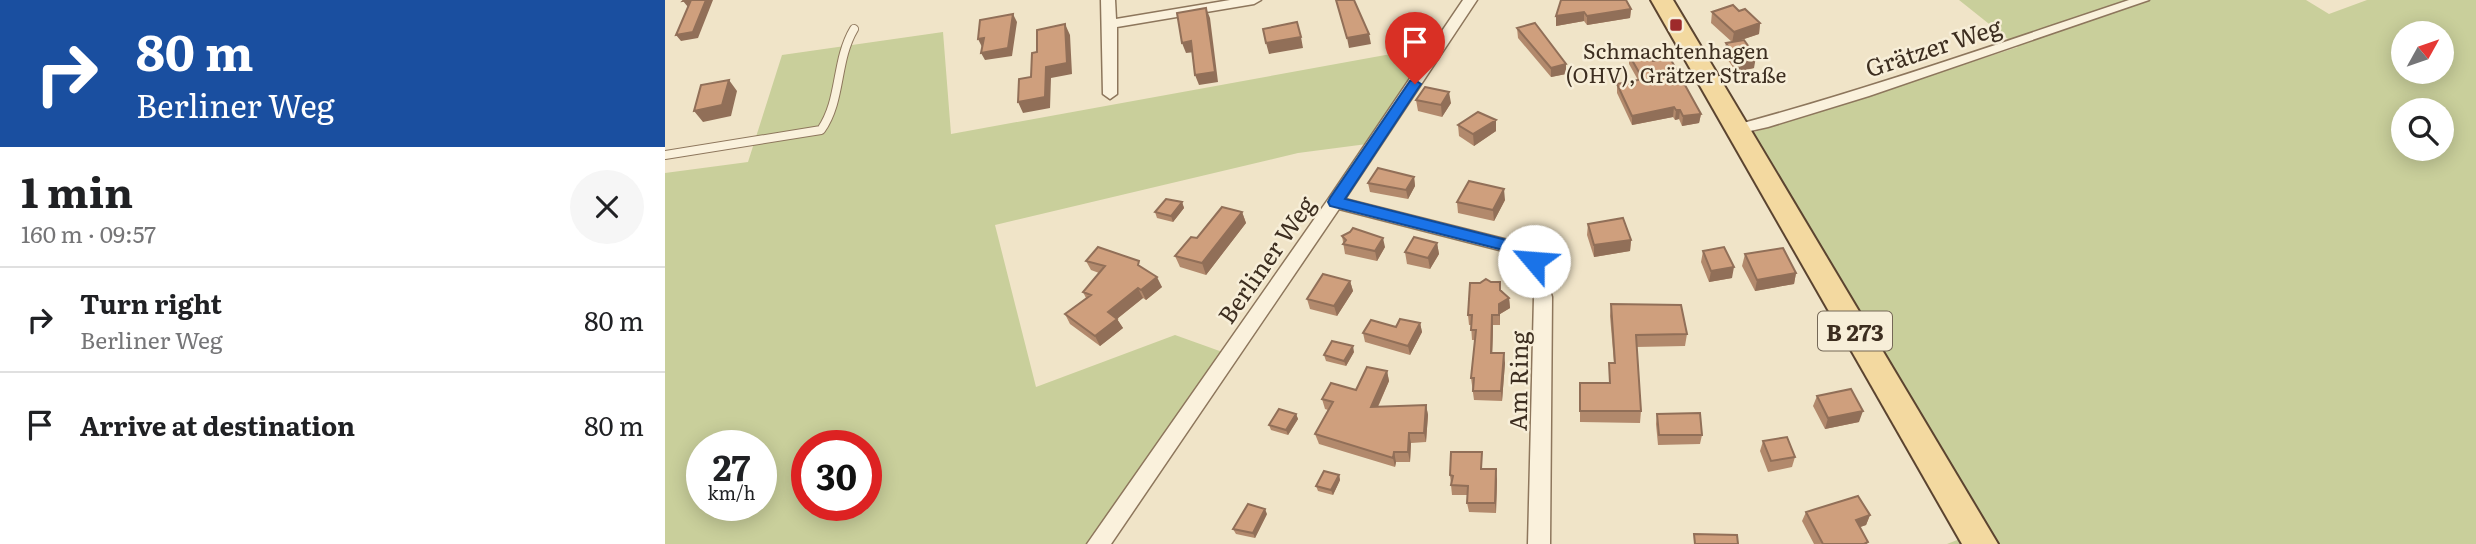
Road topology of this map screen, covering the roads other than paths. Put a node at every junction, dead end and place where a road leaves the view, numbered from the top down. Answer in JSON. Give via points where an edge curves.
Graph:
{"nodes":[{"id":1,"x":1108,"y":0,"type":"edge"},
{"id":2,"x":1254,"y":0,"type":"edge"},
{"id":3,"x":1470,"y":0,"type":"edge"},
{"id":4,"x":1662,"y":0,"type":"edge"},
{"id":5,"x":2142,"y":0,"type":"edge"},
{"id":6,"x":1110,"y":24,"type":"junction"},
{"id":7,"x":854,"y":30,"type":"dead end"},
{"id":8,"x":1110,"y":94,"type":"dead end"},
{"id":9,"x":1737,"y":129,"type":"junction"},
{"id":10,"x":665,"y":155,"type":"edge"},
{"id":11,"x":1335,"y":202,"type":"junction"},
{"id":12,"x":1098,"y":544,"type":"edge"},
{"id":13,"x":1539,"y":544,"type":"edge"},
{"id":14,"x":1980,"y":544,"type":"edge"}],
"edges":[{"from":1,"to":6,"type":"street"},
{"from":2,"to":6,"type":"street"},
{"from":3,"to":11,"type":"street","name":"Berliner Weg"},
{"from":4,"to":9,"type":"main road","number":"B 273"},
{"from":5,"to":9,"type":"street","name":"Grätzer Weg","via":[[1864,93]]},
{"from":6,"to":8,"type":"street"},
{"from":7,"to":10,"type":"lane","via":[[843,49],[830,115],[821,130]]},
{"from":9,"to":14,"type":"main road","number":"B 273"},
{"from":11,"to":12,"type":"street","name":"Berliner Weg"},
{"from":11,"to":13,"type":"street","name":"Am Ring","via":[[1516,248],[1534,261],[1543,298]]}]}
